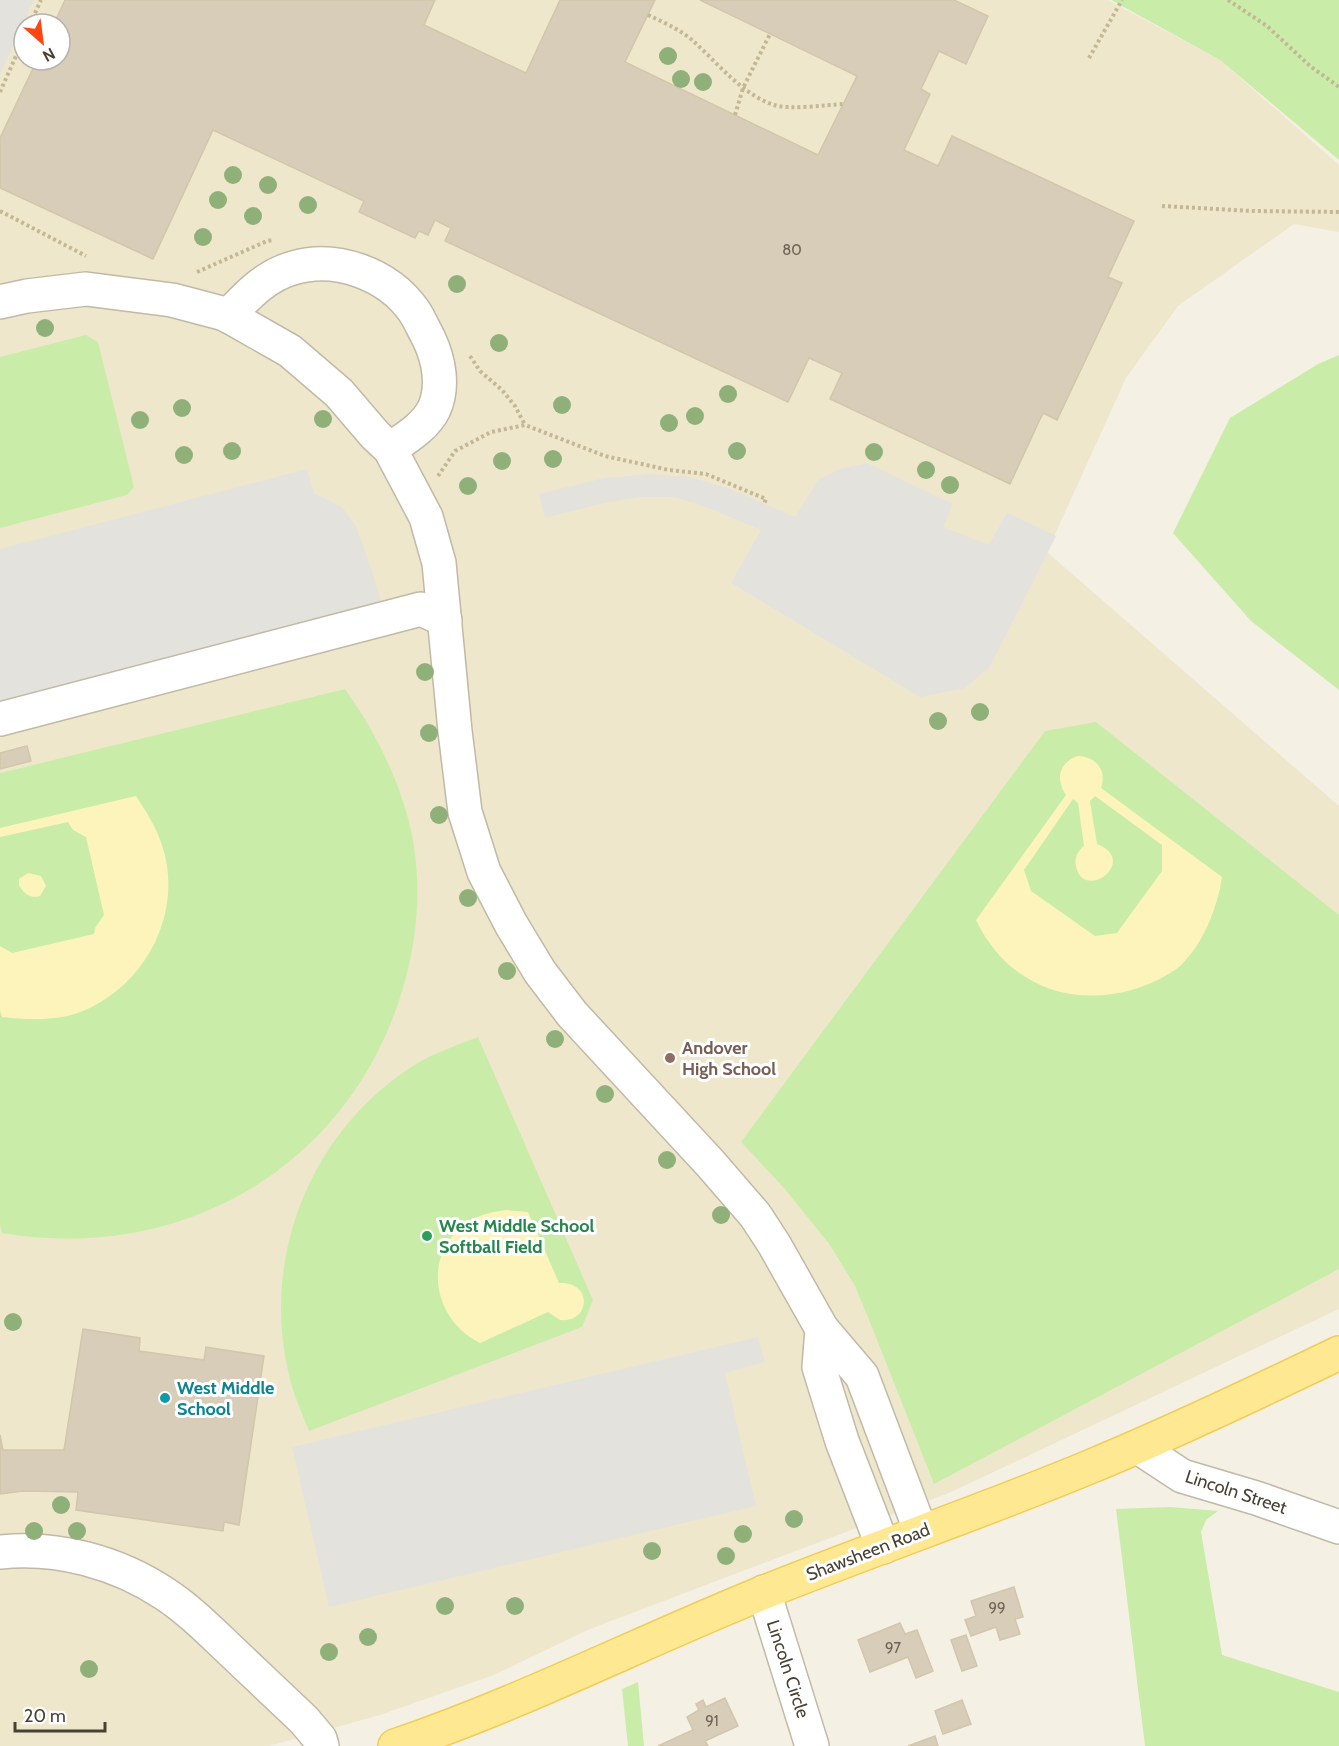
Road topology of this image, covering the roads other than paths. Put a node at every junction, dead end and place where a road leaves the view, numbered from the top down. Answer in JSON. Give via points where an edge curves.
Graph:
{"nodes":[{"id":1,"x":0,"y":302,"type":"edge"},
{"id":2,"x":228,"y":316,"type":"junction"},
{"id":3,"x":390,"y":449,"type":"junction"},
{"id":4,"x":445,"y":620,"type":"junction"},
{"id":5,"x":0,"y":719,"type":"edge"},
{"id":6,"x":822,"y":1329,"type":"junction"},
{"id":7,"x":1339,"y":1353,"type":"edge"},
{"id":8,"x":1138,"y":1447,"type":"junction"},
{"id":9,"x":1339,"y":1527,"type":"edge"},
{"id":10,"x":921,"y":1532,"type":"junction"},
{"id":11,"x":883,"y":1547,"type":"junction"},
{"id":12,"x":0,"y":1552,"type":"edge"},
{"id":13,"x":764,"y":1593,"type":"junction"},
{"id":14,"x":322,"y":1746,"type":"edge"},
{"id":15,"x":395,"y":1746,"type":"edge"},
{"id":16,"x":812,"y":1746,"type":"edge"}],
"edges":[{"from":1,"to":2,"type":"street","via":[[86,289],[172,300]]},
{"from":2,"to":3,"type":"street","via":[[290,351],[339,393]]},
{"from":2,"to":3,"type":"street","via":[[269,277],[294,267],[344,266],[367,273],[394,291],[423,327],[440,375],[434,409],[419,428]]},
{"from":3,"to":4,"type":"street","via":[[432,536]]},
{"from":4,"to":5,"type":"street","via":[[421,609]]},
{"from":4,"to":6,"type":"street","via":[[465,812],[484,872],[511,924],[572,1014],[755,1215]]},
{"from":6,"to":10,"type":"street","via":[[862,1376]]},
{"from":6,"to":11,"type":"street","via":[[819,1367],[842,1441]]},
{"from":7,"to":8,"type":"main road","name":"Shawsheen Road"},
{"from":8,"to":9,"type":"street","name":"Lincoln Street","via":[[1182,1476]]},
{"from":8,"to":10,"type":"main road","name":"Shawsheen Road"},
{"from":10,"to":11,"type":"main road","name":"Shawsheen Road"},
{"from":11,"to":13,"type":"main road","name":"Shawsheen Road"},
{"from":12,"to":14,"type":"street","via":[[70,1554],[103,1563],[164,1593],[190,1612],[304,1720]]},
{"from":13,"to":15,"type":"main road","name":"Shawsheen Road","via":[[498,1708]]},
{"from":13,"to":16,"type":"street","name":"Lincoln Circle"}]}
